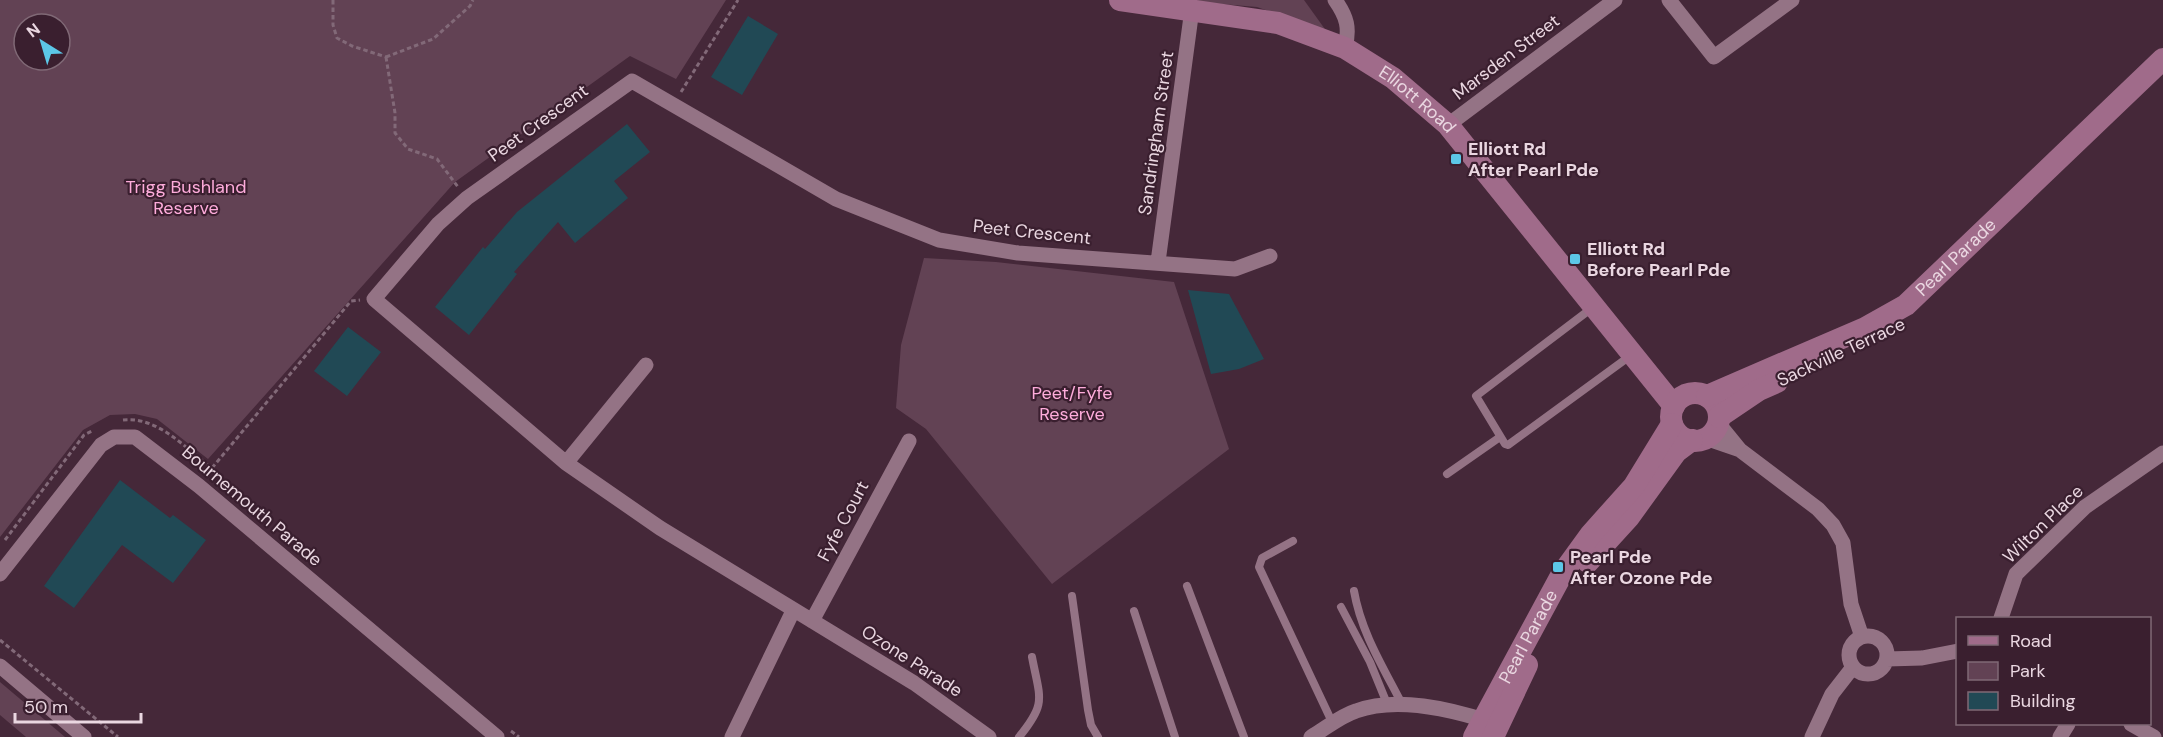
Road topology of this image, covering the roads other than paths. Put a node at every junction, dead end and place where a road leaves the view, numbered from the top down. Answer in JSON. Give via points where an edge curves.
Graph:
{"nodes":[{"id":1,"x":1120,"y":0,"type":"edge"},
{"id":2,"x":1335,"y":0,"type":"edge"},
{"id":3,"x":1615,"y":0,"type":"edge"},
{"id":4,"x":1669,"y":0,"type":"edge"},
{"id":5,"x":1792,"y":0,"type":"edge"},
{"id":6,"x":1192,"y":9,"type":"junction"},
{"id":7,"x":1345,"y":48,"type":"junction"},
{"id":8,"x":2163,"y":59,"type":"edge"},
{"id":9,"x":2163,"y":79,"type":"edge"},
{"id":10,"x":1448,"y":125,"type":"junction"},
{"id":11,"x":1270,"y":256,"type":"dead end"},
{"id":12,"x":1158,"y":262,"type":"junction"},
{"id":13,"x":1595,"y":305,"type":"junction"},
{"id":14,"x":1640,"y":361,"type":"junction"},
{"id":15,"x":646,"y":365,"type":"dead end"},
{"id":16,"x":1686,"y":405,"type":"junction"},
{"id":17,"x":1709,"y":430,"type":"junction"},
{"id":18,"x":1500,"y":437,"type":"junction"},
{"id":19,"x":909,"y":441,"type":"dead end"},
{"id":20,"x":2163,"y":453,"type":"edge"},
{"id":21,"x":566,"y":463,"type":"junction"},
{"id":22,"x":1446,"y":474,"type":"dead end"},
{"id":23,"x":1293,"y":541,"type":"dead end"},
{"id":24,"x":0,"y":574,"type":"edge"},
{"id":25,"x":1187,"y":586,"type":"dead end"},
{"id":26,"x":1354,"y":591,"type":"dead end"},
{"id":27,"x":1072,"y":596,"type":"dead end"},
{"id":28,"x":1341,"y":607,"type":"dead end"},
{"id":29,"x":793,"y":611,"type":"junction"},
{"id":30,"x":1134,"y":611,"type":"dead end"},
{"id":31,"x":2001,"y":617,"type":"edge"},
{"id":32,"x":812,"y":621,"type":"junction"},
{"id":33,"x":1862,"y":636,"type":"junction"},
{"id":34,"x":1956,"y":651,"type":"edge"},
{"id":35,"x":1032,"y":657,"type":"dead end"},
{"id":36,"x":1887,"y":659,"type":"junction"},
{"id":37,"x":0,"y":666,"type":"edge"},
{"id":38,"x":1853,"y":667,"type":"junction"},
{"id":39,"x":1395,"y":705,"type":"junction"},
{"id":40,"x":1333,"y":724,"type":"junction"},
{"id":41,"x":2134,"y":725,"type":"edge"},
{"id":42,"x":1487,"y":730,"type":"edge"},
{"id":43,"x":84,"y":737,"type":"edge"},
{"id":44,"x":497,"y":737,"type":"edge"},
{"id":45,"x":732,"y":737,"type":"edge"},
{"id":46,"x":988,"y":737,"type":"edge"},
{"id":47,"x":1019,"y":737,"type":"edge"},
{"id":48,"x":1098,"y":737,"type":"edge"},
{"id":49,"x":1175,"y":737,"type":"edge"},
{"id":50,"x":1244,"y":737,"type":"edge"},
{"id":51,"x":1311,"y":737,"type":"edge"},
{"id":52,"x":1812,"y":737,"type":"edge"},
{"id":53,"x":2154,"y":737,"type":"edge"}],
"edges":[{"from":1,"to":6,"type":"main road","name":"Elliott Road"},
{"from":2,"to":7,"type":"street","via":[[1344,12],[1349,30]]},
{"from":3,"to":10,"type":"street","name":"Marsden Street"},
{"from":4,"to":5,"type":"street","via":[[1714,57]]},
{"from":6,"to":7,"type":"main road","name":"Elliott Road","via":[[1278,23]]},
{"from":6,"to":12,"type":"street","name":"Sandringham Street"},
{"from":7,"to":10,"type":"main road","name":"Elliott Road","via":[[1393,78]]},
{"from":8,"to":16,"type":"main road","name":"Pearl Parade","via":[[1906,305],[1865,328]]},
{"from":9,"to":17,"type":"main road","name":"Sackville Terrace","via":[[1906,323],[1759,390]]},
{"from":10,"to":13,"type":"main road","name":"Elliott Road"},
{"from":11,"to":12,"type":"street","name":"Peet Crescent","via":[[1235,269]]},
{"from":12,"to":21,"type":"street","name":"Peet Crescent","via":[[1018,253],[939,240],[836,199],[632,81],[467,198],[438,225],[374,299]]},
{"from":13,"to":14,"type":"main road","name":"Elliott Road"},
{"from":13,"to":18,"type":"lane","via":[[1476,396]]},
{"from":14,"to":16,"type":"main road","name":"Elliott Road"},
{"from":14,"to":18,"type":"lane","via":[[1508,445]]},
{"from":15,"to":21,"type":"street"},
{"from":16,"to":17,"type":"main road","via":[[1716,405]]},
{"from":16,"to":17,"type":"main road","via":[[1679,435]]},
{"from":16,"to":42,"type":"main road","name":"Pearl Parade","via":[[1634,486],[1562,574]]},
{"from":17,"to":33,"type":"street","via":[[1818,509],[1833,525],[1843,543],[1851,604]]},
{"from":17,"to":42,"type":"main road","name":"Pearl Parade","via":[[1667,463],[1629,517],[1594,555]]},
{"from":18,"to":22,"type":"lane"},
{"from":19,"to":32,"type":"street","name":"Fyfe Court"},
{"from":20,"to":31,"type":"street","name":"Wilton Place","via":[[2085,507],[2016,574]]},
{"from":21,"to":29,"type":"street","via":[[660,528]]},
{"from":23,"to":40,"type":"lane","via":[[1262,558],[1259,567]]},
{"from":24,"to":44,"type":"street","name":"Bournemouth Parade","via":[[100,445],[114,437],[135,437],[199,486]]},
{"from":25,"to":50,"type":"lane"},
{"from":26,"to":39,"type":"lane","via":[[1358,617]]},
{"from":27,"to":48,"type":"lane","via":[[1088,710]]},
{"from":28,"to":39,"type":"lane"},
{"from":29,"to":32,"type":"street"},
{"from":29,"to":45,"type":"street"},
{"from":30,"to":49,"type":"lane"},
{"from":32,"to":46,"type":"street","name":"Ozone Parade","via":[[914,683]]},
{"from":33,"to":36,"type":"street","via":[[1881,640],[1887,649]]},
{"from":33,"to":38,"type":"street","via":[[1852,644],[1849,659]]},
{"from":34,"to":36,"type":"street"},
{"from":35,"to":47,"type":"lane","via":[[1040,707]]},
{"from":36,"to":38,"type":"street","via":[[1877,672],[1865,674]]},
{"from":37,"to":43,"type":"street"},
{"from":38,"to":52,"type":"street","via":[[1832,694]]},
{"from":39,"to":40,"type":"street","via":[[1356,711]]},
{"from":39,"to":42,"type":"street","via":[[1419,706]]},
{"from":40,"to":51,"type":"street"},
{"from":41,"to":53,"type":"street"}]}
